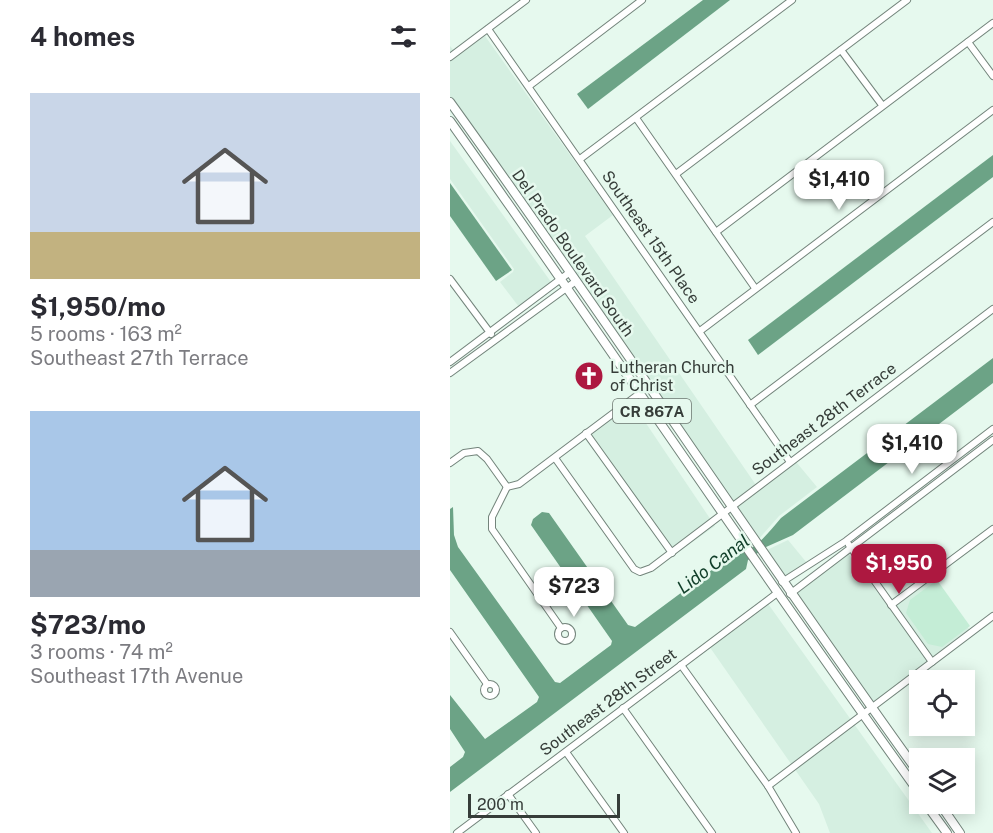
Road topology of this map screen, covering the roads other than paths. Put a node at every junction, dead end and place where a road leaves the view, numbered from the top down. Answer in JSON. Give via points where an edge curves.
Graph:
{"nodes":[{"id":1,"x":526,"y":0,"type":"edge"},
{"id":2,"x":642,"y":0,"type":"edge"},
{"id":3,"x":792,"y":0,"type":"edge"},
{"id":4,"x":907,"y":0,"type":"edge"},
{"id":5,"x":993,"y":22,"type":"edge"},
{"id":6,"x":488,"y":29,"type":"junction"},
{"id":7,"x":968,"y":42,"type":"junction"},
{"id":8,"x":841,"y":50,"type":"junction"},
{"id":9,"x":450,"y":57,"type":"edge"},
{"id":10,"x":993,"y":76,"type":"edge"},
{"id":11,"x":529,"y":86,"type":"junction"},
{"id":12,"x":450,"y":102,"type":"edge"},
{"id":13,"x":882,"y":105,"type":"junction"},
{"id":14,"x":993,"y":110,"type":"edge"},
{"id":15,"x":636,"y":118,"type":"junction"},
{"id":16,"x":450,"y":121,"type":"edge"},
{"id":17,"x":580,"y":159,"type":"junction"},
{"id":18,"x":676,"y":174,"type":"junction"},
{"id":19,"x":993,"y":222,"type":"edge"},
{"id":20,"x":716,"y":232,"type":"junction"},
{"id":21,"x":570,"y":272,"type":"junction"},
{"id":22,"x":561,"y":278,"type":"junction"},
{"id":23,"x":450,"y":279,"type":"edge"},
{"id":24,"x":576,"y":281,"type":"junction"},
{"id":25,"x":567,"y":287,"type":"junction"},
{"id":26,"x":755,"y":288,"type":"junction"},
{"id":27,"x":993,"y":309,"type":"edge"},
{"id":28,"x":700,"y":331,"type":"junction"},
{"id":29,"x":490,"y":333,"type":"junction"},
{"id":30,"x":495,"y":339,"type":"junction"},
{"id":31,"x":450,"y":362,"type":"edge"},
{"id":32,"x":450,"y":373,"type":"edge"},
{"id":33,"x":639,"y":394,"type":"junction"},
{"id":34,"x":750,"y":405,"type":"junction"},
{"id":35,"x":666,"y":411,"type":"junction"},
{"id":36,"x":993,"y":429,"type":"edge"},
{"id":37,"x":586,"y":434,"type":"junction"},
{"id":38,"x":993,"y":440,"type":"edge"},
{"id":39,"x":555,"y":458,"type":"junction"},
{"id":40,"x":790,"y":462,"type":"junction"},
{"id":41,"x":450,"y":463,"type":"edge"},
{"id":42,"x":507,"y":487,"type":"junction"},
{"id":43,"x":730,"y":507,"type":"junction"},
{"id":44,"x":722,"y":515,"type":"junction"},
{"id":45,"x":993,"y":529,"type":"edge"},
{"id":46,"x":846,"y":541,"type":"junction"},
{"id":47,"x":851,"y":548,"type":"junction"},
{"id":48,"x":672,"y":553,"type":"junction"},
{"id":49,"x":756,"y":563,"type":"junction"},
{"id":50,"x":782,"y":582,"type":"junction"},
{"id":51,"x":776,"y":594,"type":"junction"},
{"id":52,"x":790,"y":594,"type":"junction"},
{"id":53,"x":891,"y":605,"type":"junction"},
{"id":54,"x":992,"y":619,"type":"edge"},
{"id":55,"x":813,"y":626,"type":"junction"},
{"id":56,"x":561,"y":628,"type":"dead end"},
{"id":57,"x":450,"y":632,"type":"edge"},
{"id":58,"x":932,"y":662,"type":"junction"},
{"id":59,"x":681,"y":665,"type":"junction"},
{"id":60,"x":487,"y":684,"type":"dead end"},
{"id":61,"x":623,"y":708,"type":"junction"},
{"id":62,"x":871,"y":708,"type":"junction"},
{"id":63,"x":863,"y":714,"type":"junction"},
{"id":64,"x":566,"y":752,"type":"junction"},
{"id":65,"x":909,"y":760,"type":"edge"},
{"id":66,"x":909,"y":779,"type":"edge"},
{"id":67,"x":768,"y":786,"type":"junction"},
{"id":68,"x":508,"y":794,"type":"junction"},
{"id":69,"x":933,"y":814,"type":"edge"},
{"id":70,"x":947,"y":814,"type":"edge"},
{"id":71,"x":457,"y":833,"type":"edge"},
{"id":72,"x":536,"y":833,"type":"edge"},
{"id":73,"x":624,"y":833,"type":"edge"},
{"id":74,"x":712,"y":833,"type":"edge"},
{"id":75,"x":796,"y":833,"type":"edge"},
{"id":76,"x":947,"y":833,"type":"edge"},
{"id":77,"x":960,"y":833,"type":"edge"}],
"edges":[{"from":1,"to":6,"type":"street"},
{"from":2,"to":11,"type":"street"},
{"from":3,"to":15,"type":"street"},
{"from":4,"to":8,"type":"street"},
{"from":5,"to":7,"type":"street"},
{"from":6,"to":9,"type":"street"},
{"from":6,"to":11,"type":"street","name":"Southeast 15th Place"},
{"from":7,"to":10,"type":"street"},
{"from":7,"to":13,"type":"street"},
{"from":8,"to":13,"type":"street"},
{"from":8,"to":18,"type":"street"},
{"from":11,"to":17,"type":"street","name":"Southeast 15th Place"},
{"from":12,"to":21,"type":"main road","name":"Del Prado Boulevard South","number":"CR 867A"},
{"from":13,"to":20,"type":"street"},
{"from":14,"to":26,"type":"street"},
{"from":15,"to":17,"type":"street"},
{"from":15,"to":18,"type":"street"},
{"from":16,"to":22,"type":"main road","name":"Del Prado Boulevard South","number":"CR 867A"},
{"from":17,"to":28,"type":"street","name":"Southeast 15th Place"},
{"from":18,"to":20,"type":"street"},
{"from":19,"to":34,"type":"street"},
{"from":20,"to":26,"type":"street"},
{"from":21,"to":22,"type":"street"},
{"from":21,"to":24,"type":"main road","name":"Del Prado Boulevard South","number":"CR 867A"},
{"from":22,"to":25,"type":"main road","name":"Del Prado Boulevard South","number":"CR 867A"},
{"from":22,"to":29,"type":"street"},
{"from":23,"to":29,"type":"street"},
{"from":24,"to":25,"type":"street"},
{"from":24,"to":35,"type":"main road","name":"Del Prado Boulevard South","number":"CR 867A"},
{"from":25,"to":30,"type":"street"},
{"from":25,"to":33,"type":"main road","name":"Del Prado Boulevard South","number":"CR 867A"},
{"from":26,"to":28,"type":"street"},
{"from":27,"to":40,"type":"street","name":"Southeast 28th Terrace"},
{"from":28,"to":34,"type":"street","name":"Southeast 15th Place"},
{"from":29,"to":30,"type":"street"},
{"from":29,"to":31,"type":"street"},
{"from":30,"to":32,"type":"street"},
{"from":33,"to":35,"type":"main road","via":[[650,397]]},
{"from":33,"to":37,"type":"street"},
{"from":33,"to":44,"type":"main road","name":"Del Prado Boulevard South","number":"CR 867A"},
{"from":34,"to":40,"type":"street","name":"Southeast 15th Place"},
{"from":35,"to":43,"type":"main road","name":"Del Prado Boulevard South","number":"CR 867A"},
{"from":36,"to":46,"type":"street"},
{"from":37,"to":39,"type":"street"},
{"from":37,"to":48,"type":"street"},
{"from":38,"to":47,"type":"street"},
{"from":39,"to":42,"type":"street","via":[[519,484]]},
{"from":39,"to":48,"type":"street","name":"Southeast 28th Terrace","via":[[628,561],[640,572]]},
{"from":40,"to":43,"type":"street","name":"Southeast 28th Terrace"},
{"from":41,"to":42,"type":"street","via":[[472,450],[483,454]]},
{"from":42,"to":56,"type":"street","via":[[492,517],[492,529]]},
{"from":43,"to":44,"type":"street","name":"Southeast 28th Terrace"},
{"from":43,"to":50,"type":"main road","name":"Del Prado Boulevard South","number":"CR 867A"},
{"from":44,"to":48,"type":"street","name":"Southeast 28th Terrace"},
{"from":44,"to":49,"type":"main road","name":"Del Prado Boulevard South","number":"CR 867A"},
{"from":45,"to":53,"type":"street"},
{"from":46,"to":47,"type":"street"},
{"from":46,"to":50,"type":"street"},
{"from":47,"to":52,"type":"street"},
{"from":47,"to":53,"type":"street"},
{"from":49,"to":51,"type":"main road","name":"Del Prado Boulevard South","number":"CR 867A"},
{"from":49,"to":52,"type":"main road"},
{"from":50,"to":52,"type":"main road","name":"Del Prado Boulevard South","number":"CR 867A"},
{"from":51,"to":55,"type":"main road","via":[[790,601],[803,620]]},
{"from":51,"to":59,"type":"street","name":"Southeast 28th Street"},
{"from":51,"to":63,"type":"main road","name":"Del Prado Boulevard South","number":"CR 867A"},
{"from":52,"to":55,"type":"main road","name":"Del Prado Boulevard South","number":"CR 867A"},
{"from":53,"to":58,"type":"street"},
{"from":54,"to":58,"type":"street"},
{"from":55,"to":62,"type":"main road","name":"Del Prado Boulevard South","number":"CR 867A"},
{"from":57,"to":60,"type":"street"},
{"from":58,"to":62,"type":"street"},
{"from":59,"to":61,"type":"street","name":"Southeast 28th Street"},
{"from":59,"to":67,"type":"street"},
{"from":61,"to":64,"type":"street","name":"Southeast 28th Street"},
{"from":61,"to":74,"type":"street"},
{"from":62,"to":63,"type":"street"},
{"from":62,"to":65,"type":"main road","name":"Del Prado Boulevard South","number":"CR 867A"},
{"from":63,"to":66,"type":"main road","name":"Del Prado Boulevard South","number":"CR 867A"},
{"from":63,"to":67,"type":"street"},
{"from":64,"to":68,"type":"street","name":"Southeast 28th Street"},
{"from":64,"to":73,"type":"street"},
{"from":67,"to":75,"type":"street"},
{"from":68,"to":71,"type":"street","name":"Southeast 28th Street"},
{"from":68,"to":72,"type":"street"},
{"from":69,"to":76,"type":"main road"},
{"from":70,"to":77,"type":"main road"}]}
